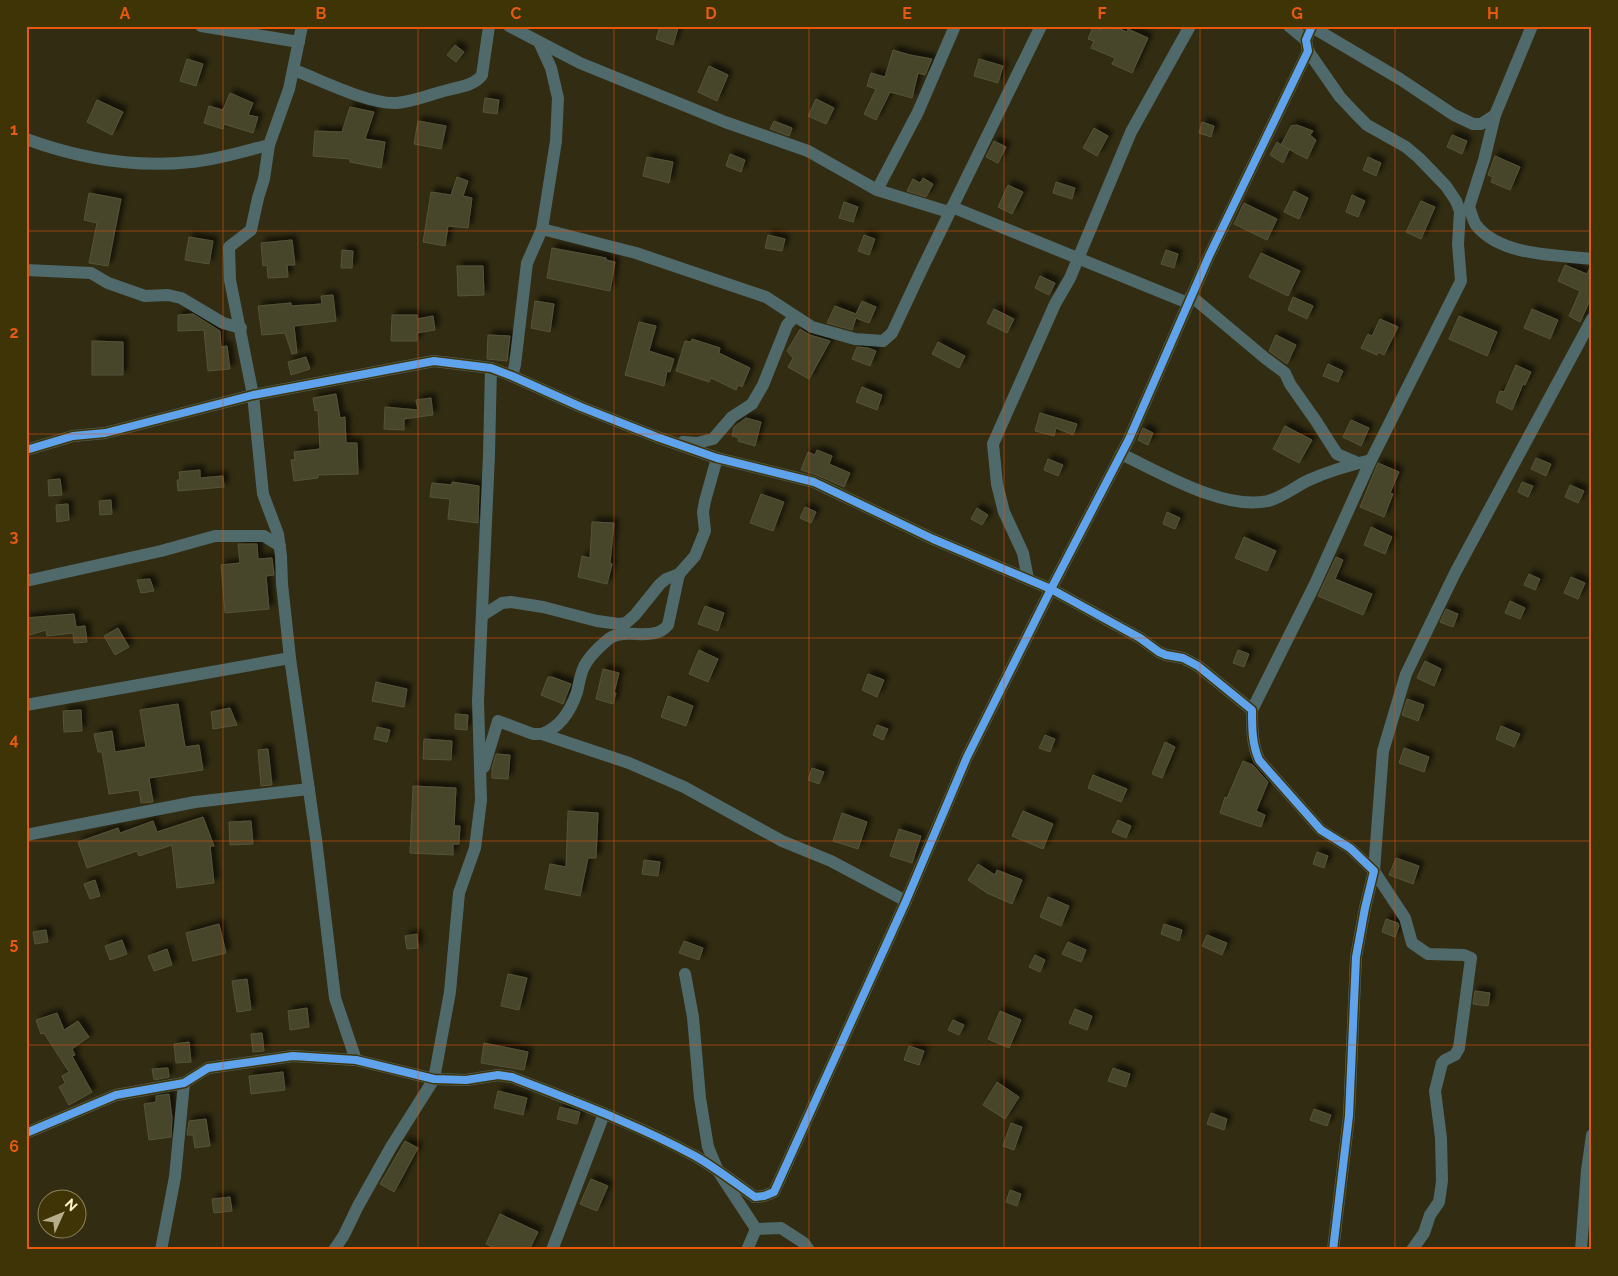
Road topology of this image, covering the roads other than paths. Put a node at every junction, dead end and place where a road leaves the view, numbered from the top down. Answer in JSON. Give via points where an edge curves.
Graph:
{"nodes":[{"id":1,"x":201,"y":26,"type":"edge"},
{"id":2,"x":302,"y":26,"type":"edge"},
{"id":3,"x":489,"y":26,"type":"edge"},
{"id":4,"x":509,"y":26,"type":"edge"},
{"id":5,"x":955,"y":26,"type":"edge"},
{"id":6,"x":1041,"y":26,"type":"edge"},
{"id":7,"x":1190,"y":26,"type":"edge"},
{"id":8,"x":1290,"y":26,"type":"edge"},
{"id":9,"x":1312,"y":26,"type":"edge"},
{"id":10,"x":1532,"y":26,"type":"edge"},
{"id":11,"x":299,"y":42,"type":"junction"},
{"id":12,"x":540,"y":44,"type":"junction"},
{"id":13,"x":1307,"y":46,"type":"junction"},
{"id":14,"x":294,"y":70,"type":"junction"},
{"id":15,"x":1495,"y":115,"type":"junction"},
{"id":16,"x":26,"y":138,"type":"edge"},
{"id":17,"x":269,"y":144,"type":"junction"},
{"id":18,"x":877,"y":190,"type":"junction"},
{"id":19,"x":1464,"y":209,"type":"junction"},
{"id":20,"x":951,"y":210,"type":"junction"},
{"id":21,"x":542,"y":229,"type":"junction"},
{"id":22,"x":1077,"y":258,"type":"junction"},
{"id":23,"x":1592,"y":259,"type":"edge"},
{"id":24,"x":26,"y":270,"type":"edge"},
{"id":25,"x":1190,"y":300,"type":"junction"},
{"id":26,"x":795,"y":316,"type":"junction"},
{"id":27,"x":1592,"y":319,"type":"edge"},
{"id":28,"x":241,"y":328,"type":"junction"},
{"id":29,"x":490,"y":368,"type":"junction"},
{"id":30,"x":512,"y":376,"type":"junction"},
{"id":31,"x":253,"y":395,"type":"junction"},
{"id":32,"x":657,"y":437,"type":"junction"},
{"id":33,"x":26,"y":450,"type":"edge"},
{"id":34,"x":1121,"y":454,"type":"junction"},
{"id":35,"x":717,"y":458,"type":"junction"},
{"id":36,"x":1371,"y":460,"type":"junction"},
{"id":37,"x":1358,"y":463,"type":"junction"},
{"id":38,"x":280,"y":546,"type":"junction"},
{"id":39,"x":1025,"y":560,"type":"junction"},
{"id":40,"x":1005,"y":569,"type":"junction"},
{"id":41,"x":679,"y":574,"type":"junction"},
{"id":42,"x":1028,"y":579,"type":"junction"},
{"id":43,"x":26,"y":581,"type":"edge"},
{"id":44,"x":1051,"y":589,"type":"junction"},
{"id":45,"x":482,"y":616,"type":"junction"},
{"id":46,"x":290,"y":658,"type":"junction"},
{"id":47,"x":26,"y":706,"type":"edge"},
{"id":48,"x":1252,"y":710,"type":"junction"},
{"id":49,"x":542,"y":734,"type":"junction"},
{"id":50,"x":480,"y":777,"type":"junction"},
{"id":51,"x":308,"y":789,"type":"junction"},
{"id":52,"x":26,"y":835,"type":"edge"},
{"id":53,"x":1374,"y":871,"type":"junction"},
{"id":54,"x":906,"y":901,"type":"junction"},
{"id":55,"x":685,"y":974,"type":"dead end"},
{"id":56,"x":356,"y":1060,"type":"junction"},
{"id":57,"x":434,"y":1079,"type":"junction"},
{"id":58,"x":184,"y":1083,"type":"junction"},
{"id":59,"x":604,"y":1114,"type":"junction"},
{"id":60,"x":26,"y":1133,"type":"edge"},
{"id":61,"x":1592,"y":1135,"type":"edge"},
{"id":62,"x":718,"y":1171,"type":"junction"},
{"id":63,"x":756,"y":1229,"type":"junction"},
{"id":64,"x":161,"y":1250,"type":"edge"},
{"id":65,"x":334,"y":1250,"type":"edge"},
{"id":66,"x":552,"y":1250,"type":"edge"},
{"id":67,"x":747,"y":1250,"type":"edge"},
{"id":68,"x":809,"y":1250,"type":"edge"},
{"id":69,"x":1333,"y":1250,"type":"edge"},
{"id":70,"x":1412,"y":1250,"type":"edge"},
{"id":71,"x":1581,"y":1250,"type":"edge"}],
"edges":[{"from":1,"to":11,"type":"street"},
{"from":2,"to":11,"type":"street"},
{"from":3,"to":14,"type":"street","via":[[479,79],[397,103],[377,101]]},
{"from":4,"to":12,"type":"street"},
{"from":5,"to":18,"type":"street","via":[[918,112]]},
{"from":6,"to":20,"type":"street"},
{"from":7,"to":22,"type":"street","via":[[1131,132]]},
{"from":8,"to":13,"type":"street"},
{"from":9,"to":13,"type":"street"},
{"from":9,"to":15,"type":"street","via":[[1400,78],[1454,115],[1473,124],[1481,124]]},
{"from":10,"to":15,"type":"street"},
{"from":11,"to":14,"type":"street"},
{"from":12,"to":18,"type":"street","via":[[707,115],[808,152]]},
{"from":12,"to":21,"type":"street","via":[[551,68],[558,98],[556,141]]},
{"from":13,"to":19,"type":"street","via":[[1340,97],[1356,114],[1367,125],[1406,147],[1446,186]]},
{"from":13,"to":25,"type":"street"},
{"from":14,"to":17,"type":"street"},
{"from":15,"to":19,"type":"street","via":[[1484,160]]},
{"from":16,"to":17,"type":"street","via":[[70,152],[117,161],[152,163],[192,162]]},
{"from":17,"to":28,"type":"street","via":[[251,230],[229,247],[230,280]]},
{"from":18,"to":20,"type":"street"},
{"from":19,"to":23,"type":"street","via":[[1485,233],[1503,245]]},
{"from":19,"to":36,"type":"street","via":[[1458,244],[1461,281]]},
{"from":20,"to":22,"type":"street"},
{"from":20,"to":26,"type":"street","via":[[892,333],[886,338],[855,339],[812,327]]},
{"from":21,"to":26,"type":"street","via":[[636,253],[766,297]]},
{"from":21,"to":30,"type":"street","via":[[527,263]]},
{"from":22,"to":25,"type":"street"},
{"from":22,"to":39,"type":"street","via":[[993,444],[1004,512]]},
{"from":24,"to":28,"type":"street","via":[[91,273],[108,283],[145,296],[181,298],[229,326]]},
{"from":25,"to":34,"type":"street"},
{"from":25,"to":37,"type":"street","via":[[1285,373],[1337,454]]},
{"from":26,"to":32,"type":"street","via":[[787,325],[752,404],[732,417],[713,439],[688,443]]},
{"from":27,"to":53,"type":"street","via":[[1454,573],[1406,674],[1382,751]]},
{"from":28,"to":31,"type":"street"},
{"from":29,"to":30,"type":"street"},
{"from":29,"to":31,"type":"street","via":[[434,361]]},
{"from":29,"to":45,"type":"street"},
{"from":30,"to":32,"type":"street"},
{"from":31,"to":33,"type":"street","via":[[105,433],[73,436]]},
{"from":31,"to":38,"type":"street","via":[[263,494]]},
{"from":32,"to":35,"type":"street"},
{"from":34,"to":37,"type":"street","via":[[1207,494],[1250,502],[1267,501],[1308,480]]},
{"from":34,"to":44,"type":"street"},
{"from":35,"to":40,"type":"street","via":[[814,482],[933,539]]},
{"from":35,"to":41,"type":"street","via":[[703,512],[705,531],[693,559]]},
{"from":36,"to":37,"type":"street"},
{"from":36,"to":48,"type":"street","via":[[1315,584]]},
{"from":38,"to":43,"type":"street","via":[[264,536],[215,536]]},
{"from":38,"to":46,"type":"street"},
{"from":39,"to":40,"type":"street"},
{"from":39,"to":42,"type":"street"},
{"from":40,"to":42,"type":"street"},
{"from":41,"to":45,"type":"street","via":[[660,584],[626,623],[597,621],[511,602],[502,603]]},
{"from":41,"to":49,"type":"street","via":[[668,626],[655,634],[624,633],[600,646],[585,664],[566,716]]},
{"from":42,"to":44,"type":"street"},
{"from":44,"to":48,"type":"street","via":[[1140,638],[1159,652],[1198,666]]},
{"from":44,"to":54,"type":"street","via":[[967,757]]},
{"from":45,"to":50,"type":"street","via":[[478,701]]},
{"from":46,"to":47,"type":"street"},
{"from":46,"to":51,"type":"street"},
{"from":48,"to":53,"type":"street","via":[[1252,735],[1259,760],[1321,830],[1350,848]]},
{"from":49,"to":50,"type":"street","via":[[533,734],[498,721]]},
{"from":49,"to":54,"type":"street","via":[[629,763],[684,787],[782,841],[831,861]]},
{"from":50,"to":57,"type":"street","via":[[481,800],[474,848],[459,893],[450,992]]},
{"from":51,"to":52,"type":"street","via":[[195,802]]},
{"from":51,"to":56,"type":"street","via":[[335,998]]},
{"from":53,"to":69,"type":"street","via":[[1356,957],[1349,1116]]},
{"from":53,"to":70,"type":"street","via":[[1405,918],[1412,943],[1428,954],[1471,958],[1459,1048],[1442,1064],[1435,1092],[1441,1146],[1439,1202]]},
{"from":54,"to":62,"type":"street","via":[[774,1192],[755,1197]]},
{"from":55,"to":62,"type":"street","via":[[708,1147]]},
{"from":56,"to":57,"type":"street"},
{"from":56,"to":58,"type":"street","via":[[293,1056],[208,1068]]},
{"from":57,"to":59,"type":"street","via":[[512,1077]]},
{"from":57,"to":65,"type":"street","via":[[391,1147]]},
{"from":58,"to":60,"type":"street","via":[[116,1095]]},
{"from":58,"to":64,"type":"street","via":[[175,1177]]},
{"from":59,"to":62,"type":"street","via":[[672,1145]]},
{"from":59,"to":66,"type":"street"},
{"from":61,"to":71,"type":"street"},
{"from":62,"to":63,"type":"street"},
{"from":63,"to":67,"type":"street"},
{"from":63,"to":68,"type":"street","via":[[781,1228]]}]}
